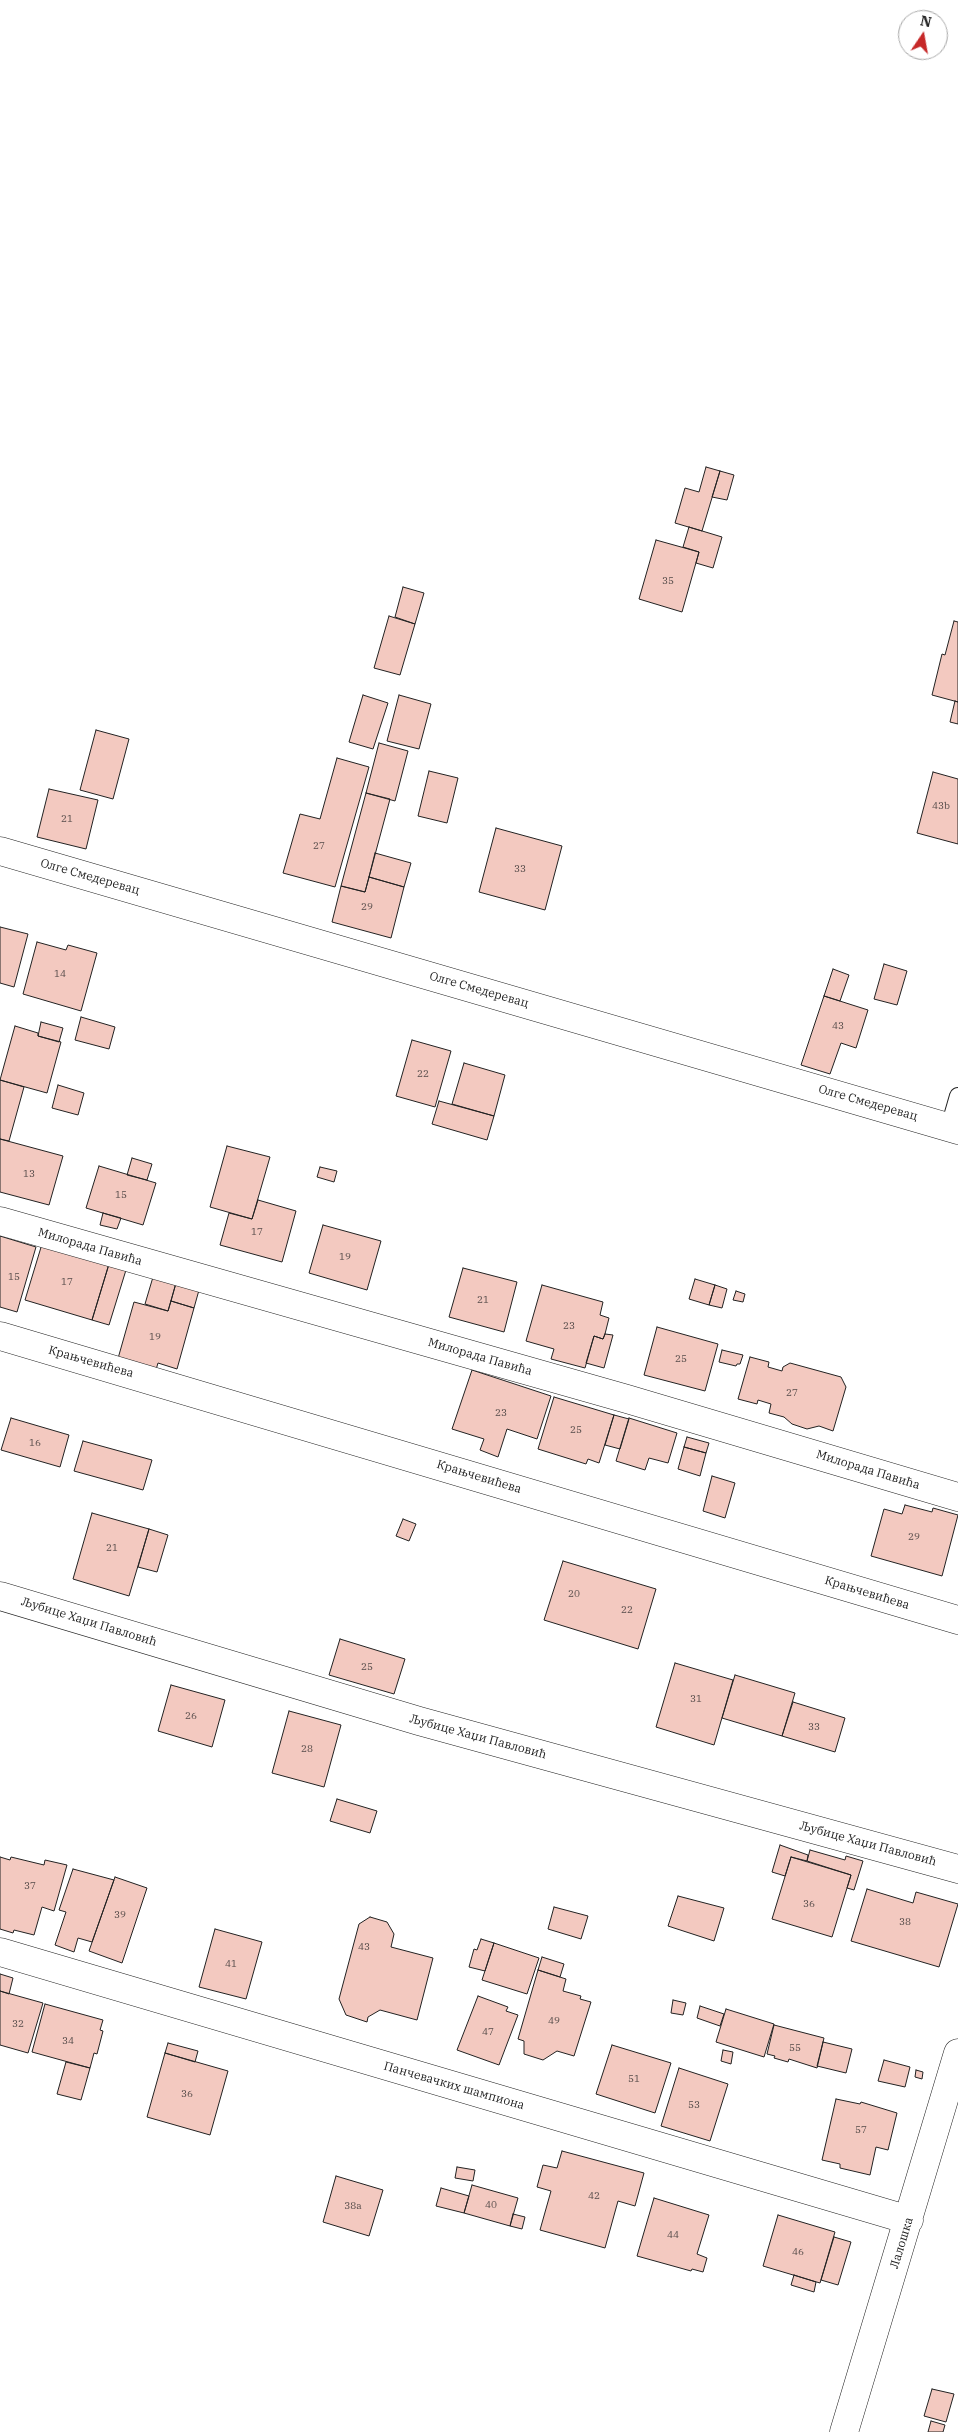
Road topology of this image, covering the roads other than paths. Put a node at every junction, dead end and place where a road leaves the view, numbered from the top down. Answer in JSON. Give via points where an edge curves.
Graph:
{"nodes":[{"id":1,"x":0,"y":850,"type":"edge"},
{"id":2,"x":958,"y":1096,"type":"edge"},
{"id":3,"x":953,"y":1128,"type":"edge"},
{"id":4,"x":0,"y":1221,"type":"edge"},
{"id":5,"x":0,"y":1336,"type":"edge"},
{"id":6,"x":958,"y":1497,"type":"edge"},
{"id":7,"x":0,"y":1596,"type":"edge"},
{"id":8,"x":958,"y":1620,"type":"edge"},
{"id":9,"x":958,"y":1869,"type":"edge"},
{"id":10,"x":0,"y":1952,"type":"edge"},
{"id":11,"x":958,"y":2053,"type":"edge"},
{"id":12,"x":909,"y":2220,"type":"junction"},
{"id":13,"x":844,"y":2432,"type":"edge"}],
"edges":[{"from":1,"to":3,"type":"street","name":"Олге Смедеревац"},
{"from":2,"to":3,"type":"lane"},
{"from":4,"to":6,"type":"street","name":"Милорада Павића","via":[[628,1398]]},
{"from":5,"to":8,"type":"street","name":"Крањчевићева"},
{"from":7,"to":9,"type":"street","name":"Љубице Хаџи Павловић","via":[[419,1721]]},
{"from":10,"to":12,"type":"street","name":"Панчевачких шампиона"},
{"from":11,"to":12,"type":"street","name":"Лалошка"},
{"from":12,"to":13,"type":"street","name":"Лалошка"}]}
